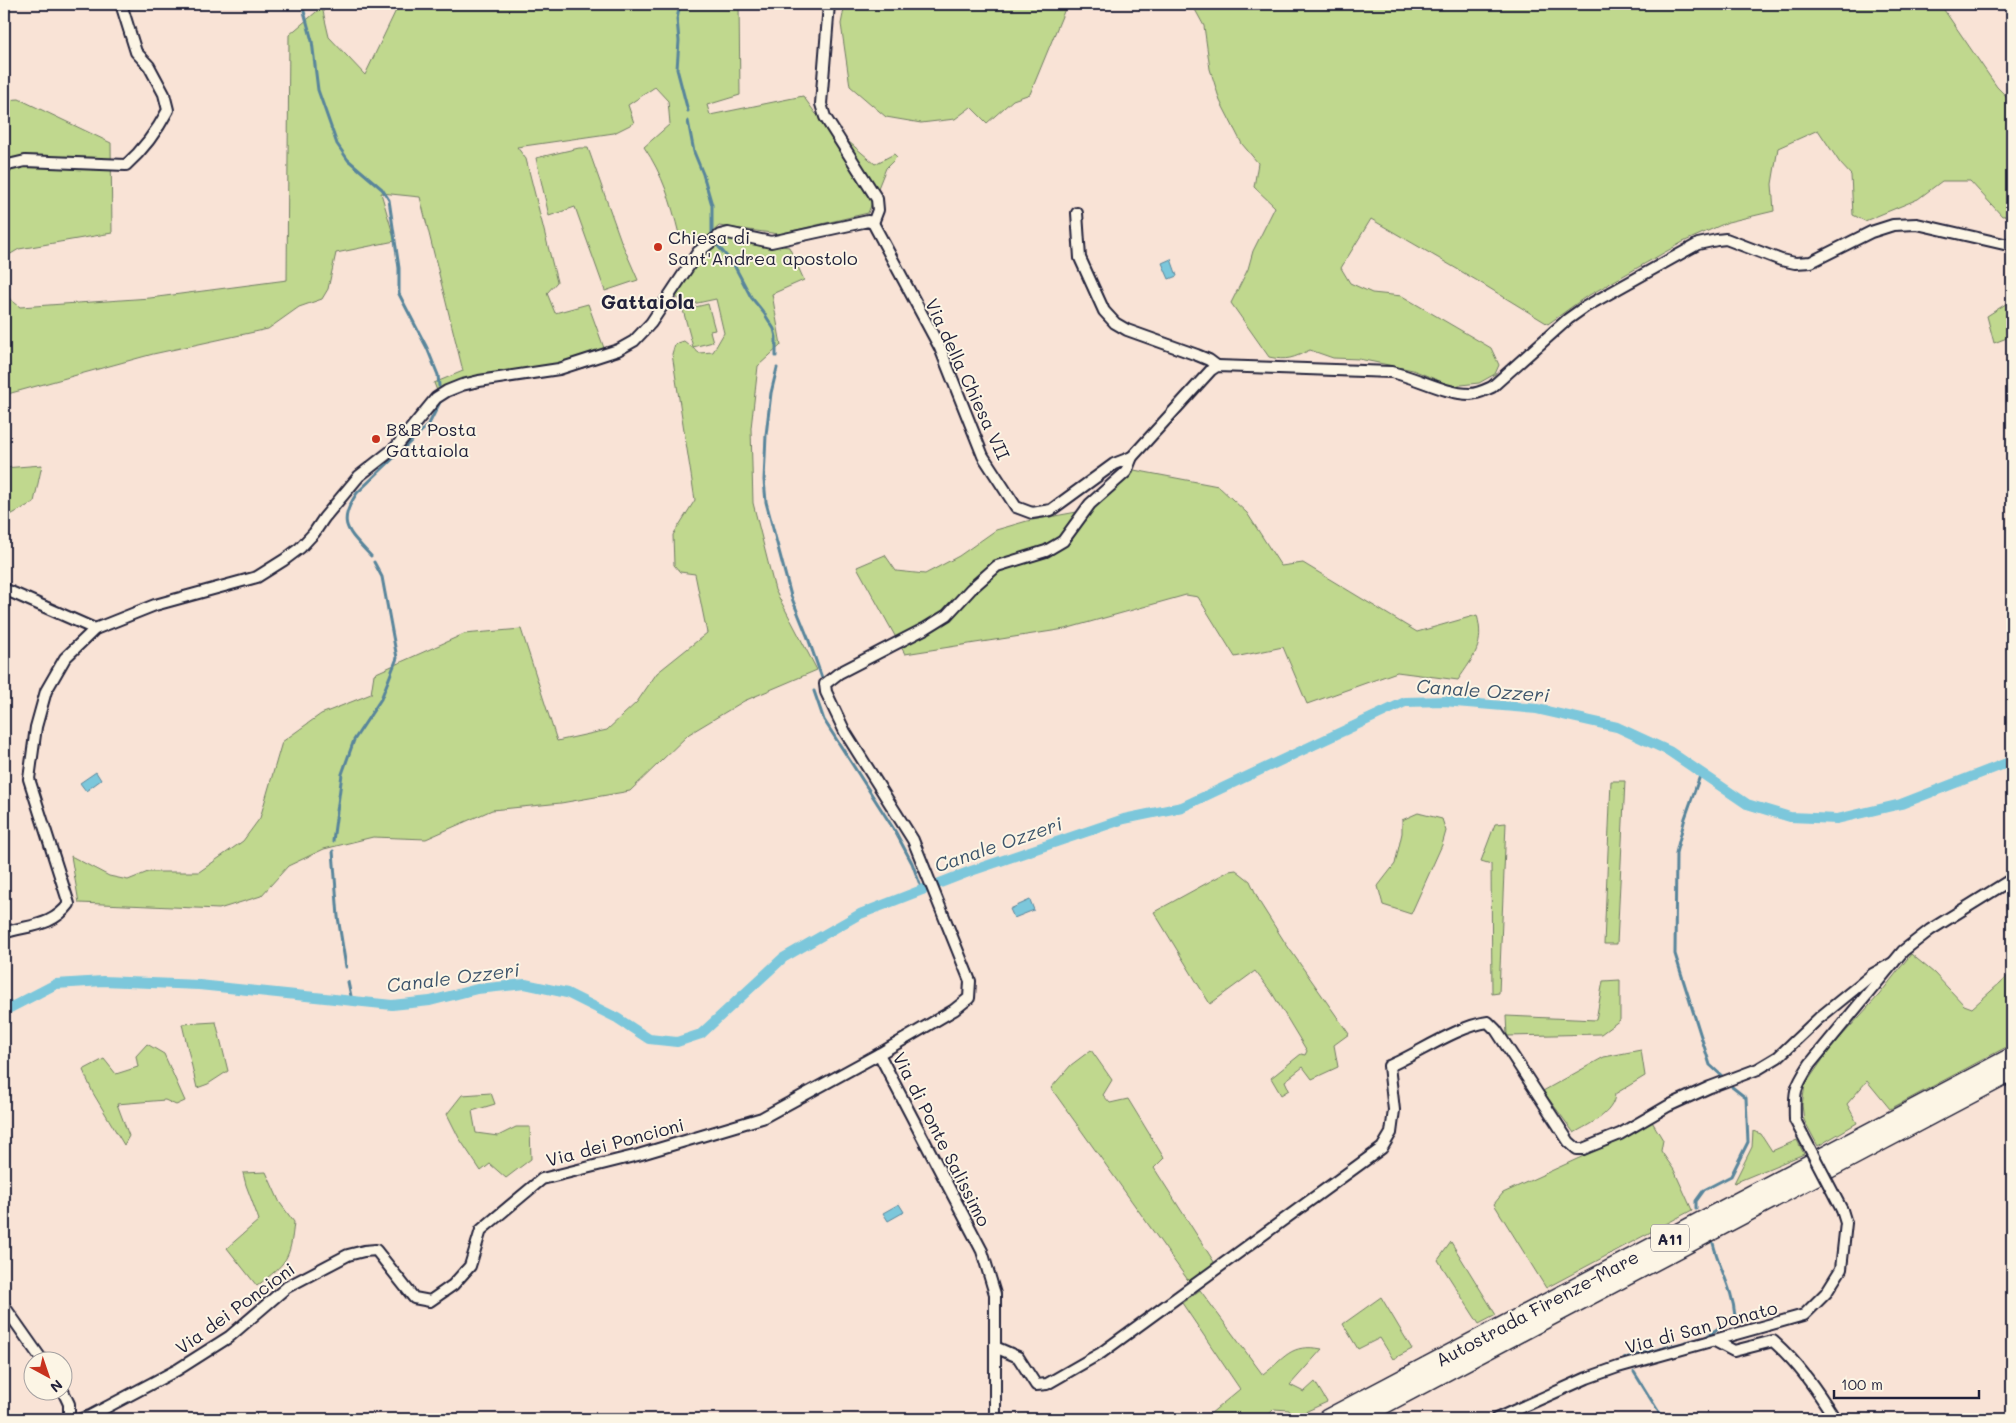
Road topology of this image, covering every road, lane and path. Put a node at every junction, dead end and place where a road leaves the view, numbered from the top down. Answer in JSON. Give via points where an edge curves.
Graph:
{"nodes":[{"id":1,"x":120,"y":4,"type":"edge"},
{"id":2,"x":829,"y":4,"type":"edge"},
{"id":3,"x":4,"y":166,"type":"edge"},
{"id":4,"x":1078,"y":213,"type":"dead end"},
{"id":5,"x":873,"y":223,"type":"junction"},
{"id":6,"x":2012,"y":244,"type":"edge"},
{"id":7,"x":1217,"y":366,"type":"junction"},
{"id":8,"x":1132,"y":457,"type":"junction"},
{"id":9,"x":4,"y":588,"type":"edge"},
{"id":10,"x":95,"y":629,"type":"junction"},
{"id":11,"x":2012,"y":878,"type":"edge"},
{"id":12,"x":4,"y":933,"type":"edge"},
{"id":13,"x":1893,"y":963,"type":"junction"},
{"id":14,"x":879,"y":1054,"type":"junction"},
{"id":15,"x":2012,"y":1057,"type":"edge"},
{"id":16,"x":2012,"y":1072,"type":"edge"},
{"id":17,"x":4,"y":1306,"type":"edge"},
{"id":18,"x":1715,"y":1341,"type":"junction"},
{"id":19,"x":995,"y":1347,"type":"junction"},
{"id":20,"x":35,"y":1350,"type":"edge"},
{"id":21,"x":68,"y":1400,"type":"edge"},
{"id":22,"x":69,"y":1419,"type":"edge"},
{"id":23,"x":81,"y":1419,"type":"edge"},
{"id":24,"x":995,"y":1419,"type":"edge"},
{"id":25,"x":1327,"y":1419,"type":"edge"},
{"id":26,"x":1356,"y":1419,"type":"edge"},
{"id":27,"x":1496,"y":1419,"type":"edge"},
{"id":28,"x":1835,"y":1419,"type":"edge"}],
"edges":[{"from":1,"to":3,"type":"street","via":[[136,52],[149,66],[164,94],[168,110],[158,130],[126,165],[25,162]]},
{"from":2,"to":5,"type":"street","via":[[821,104],[825,117],[877,198],[878,210]]},
{"from":4,"to":7,"type":"street","via":[[1080,258],[1104,311],[1127,330],[1197,355]]},
{"from":5,"to":8,"type":"street","name":"Via della Chiesa VII","via":[[940,348],[983,456],[1016,507],[1032,513],[1051,510],[1114,464]]},
{"from":5,"to":10,"type":"street","via":[[868,221],[771,242],[720,234],[698,252],[651,323],[634,341],[618,350],[559,369],[480,381],[447,391],[436,398],[396,447],[359,476],[314,533],[284,560],[257,577],[155,605]]},
{"from":6,"to":7,"type":"street","via":[[1917,224],[1893,225],[1871,232],[1811,262],[1781,260],[1726,239],[1698,244],[1568,318],[1492,387],[1480,393],[1445,390],[1391,372]]},
{"from":7,"to":8,"type":"street"},
{"from":8,"to":14,"type":"street","name":"Via di Ponte Salissimo","via":[[1126,472],[1090,504],[1063,541],[1046,551],[997,566],[947,615],[839,673],[825,684],[845,732],[913,840],[970,981],[969,998]]},
{"from":9,"to":10,"type":"street"},
{"from":10,"to":12,"type":"street","via":[[65,658],[46,690],[36,726],[28,779],[69,904],[50,921]]},
{"from":11,"to":13,"type":"street","via":[[1930,930]]},
{"from":13,"to":18,"type":"street","name":"Via di San Donato","bridge":true,"via":[[1810,1064],[1794,1092],[1795,1120],[1846,1223],[1842,1269],[1826,1294],[1804,1315]]},
{"from":13,"to":19,"type":"street","via":[[1873,974],[1778,1057],[1758,1070],[1668,1106],[1620,1134],[1583,1150],[1576,1149],[1569,1142],[1496,1030],[1488,1022],[1475,1024],[1389,1066],[1394,1110],[1391,1133],[1382,1148],[1101,1354],[1047,1384],[1036,1385],[1018,1357]]},
{"from":14,"to":19,"type":"street","name":"Via di Ponte Salissimo","via":[[982,1251],[995,1294]]},
{"from":14,"to":23,"type":"street","name":"Via dei Poncioni","via":[[762,1118],[638,1155],[542,1178],[481,1230],[470,1266],[453,1285],[430,1301],[414,1298],[376,1250],[348,1255],[287,1287],[229,1337],[177,1370]]},
{"from":15,"to":25,"type":"highway","name":"Autostrada Firenze-Mare","number":"A11"},
{"from":16,"to":26,"type":"highway","name":"Autostrada Firenze-Mare","number":"A11"},
{"from":17,"to":20,"type":"street"},
{"from":18,"to":27,"type":"street","name":"Via di San Donato","via":[[1587,1378]]},
{"from":18,"to":28,"type":"street","via":[[1734,1351],[1774,1341],[1792,1357]]},
{"from":19,"to":24,"type":"street","name":"Via di Ponte Salissimo"},
{"from":21,"to":22,"type":"street"}]}
